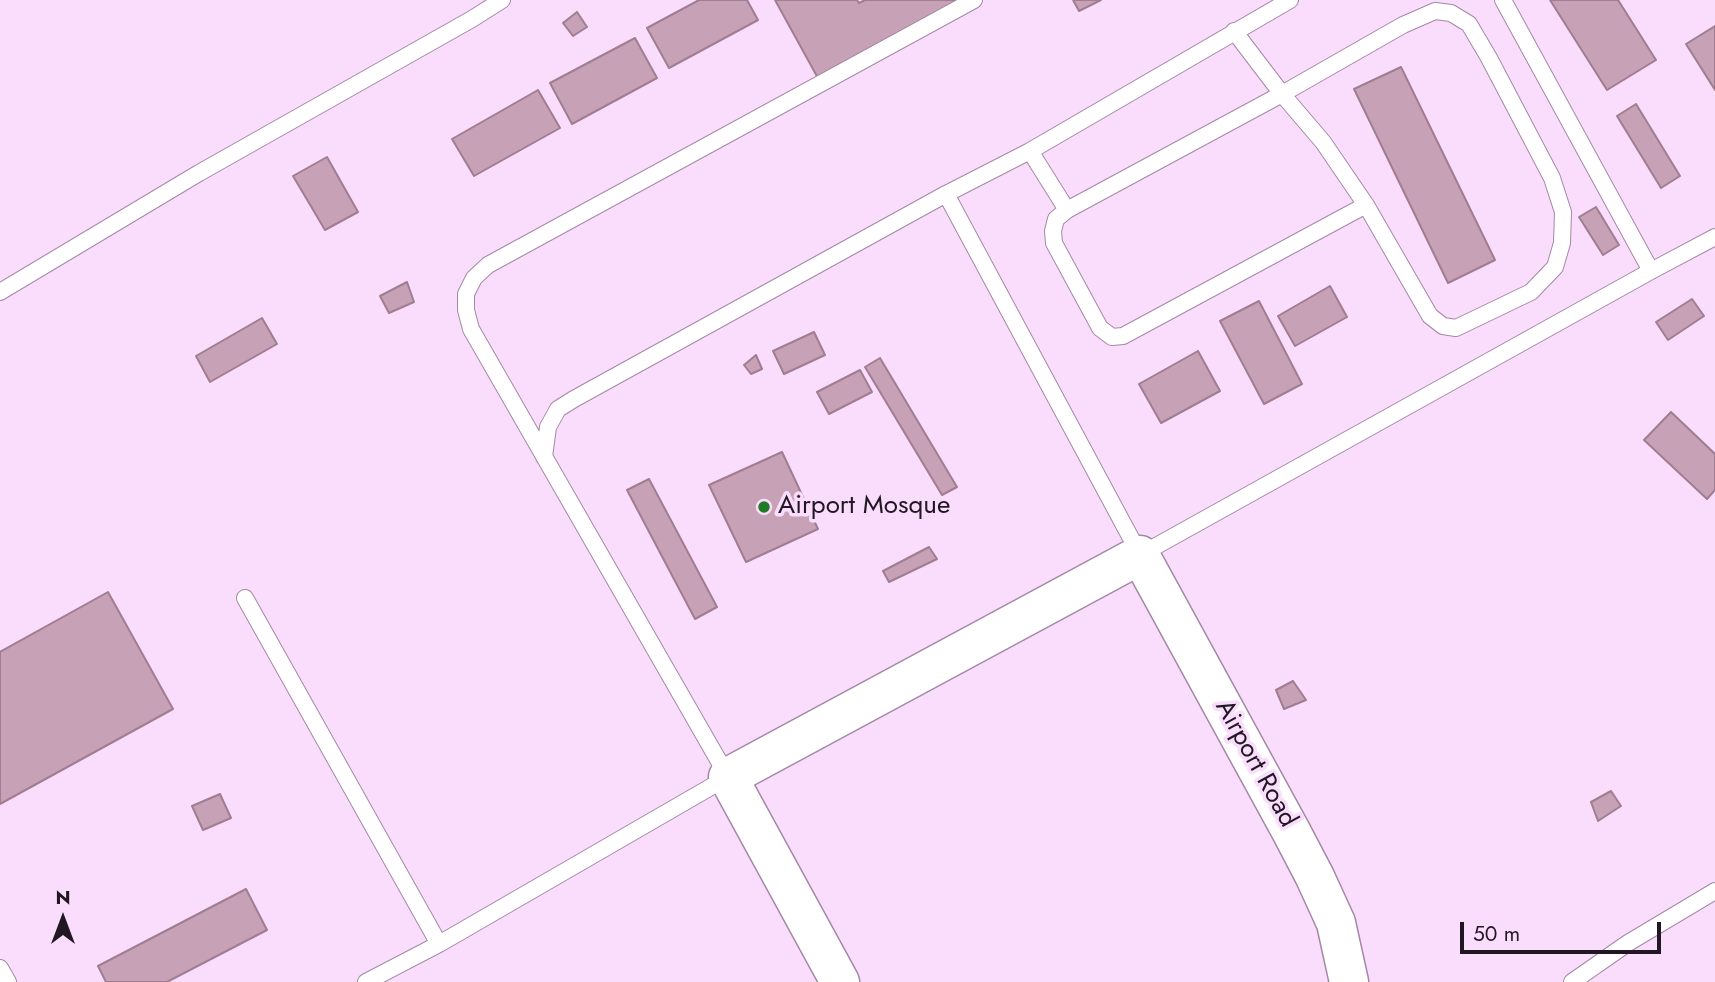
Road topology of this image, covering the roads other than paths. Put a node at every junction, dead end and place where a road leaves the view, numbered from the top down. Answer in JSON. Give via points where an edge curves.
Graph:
{"nodes":[{"id":1,"x":502,"y":0,"type":"edge"},
{"id":2,"x":974,"y":0,"type":"edge"},
{"id":3,"x":1290,"y":0,"type":"edge"},
{"id":4,"x":1503,"y":0,"type":"edge"},
{"id":5,"x":1234,"y":32,"type":"junction"},
{"id":6,"x":1282,"y":93,"type":"junction"},
{"id":7,"x":1030,"y":151,"type":"junction"},
{"id":8,"x":946,"y":194,"type":"junction"},
{"id":9,"x":1366,"y":205,"type":"junction"},
{"id":10,"x":1067,"y":210,"type":"junction"},
{"id":11,"x":1715,"y":237,"type":"edge"},
{"id":12,"x":1651,"y":271,"type":"junction"},
{"id":13,"x":0,"y":292,"type":"edge"},
{"id":14,"x":544,"y":457,"type":"junction"},
{"id":15,"x":1140,"y":555,"type":"junction"},
{"id":16,"x":245,"y":598,"type":"dead end"},
{"id":17,"x":728,"y":778,"type":"junction"},
{"id":18,"x":1715,"y":891,"type":"edge"},
{"id":19,"x":439,"y":944,"type":"junction"},
{"id":20,"x":0,"y":968,"type":"edge"},
{"id":21,"x":8,"y":982,"type":"edge"},
{"id":22,"x":366,"y":982,"type":"edge"},
{"id":23,"x":840,"y":982,"type":"edge"},
{"id":24,"x":1349,"y":982,"type":"edge"},
{"id":25,"x":1572,"y":982,"type":"edge"}],
"edges":[{"from":1,"to":13,"type":"lane"},
{"from":2,"to":14,"type":"lane","via":[[488,265],[474,278],[466,294],[471,329]]},
{"from":3,"to":5,"type":"lane"},
{"from":4,"to":12,"type":"lane"},
{"from":5,"to":6,"type":"lane"},
{"from":5,"to":7,"type":"lane"},
{"from":6,"to":9,"type":"lane"},
{"from":6,"to":9,"type":"lane","via":[[1403,25],[1435,11],[1451,13],[1469,24],[1552,178],[1563,212],[1562,243],[1555,267],[1531,292],[1456,328],[1443,326],[1430,316]]},
{"from":6,"to":10,"type":"lane"},
{"from":7,"to":8,"type":"lane"},
{"from":7,"to":10,"type":"lane"},
{"from":8,"to":14,"type":"lane","via":[[558,409],[548,427]]},
{"from":8,"to":15,"type":"lane"},
{"from":9,"to":10,"type":"lane","via":[[1123,336],[1112,337],[1100,328],[1055,243],[1056,219]]},
{"from":11,"to":12,"type":"lane"},
{"from":12,"to":15,"type":"lane"},
{"from":14,"to":17,"type":"lane"},
{"from":15,"to":17,"type":"street"},
{"from":15,"to":24,"type":"street","name":"Airport Road","via":[[1315,877],[1336,923]]},
{"from":16,"to":19,"type":"lane"},
{"from":17,"to":19,"type":"lane"},
{"from":17,"to":23,"type":"street"},
{"from":18,"to":25,"type":"lane"},
{"from":19,"to":22,"type":"lane"},
{"from":20,"to":21,"type":"lane"}]}
